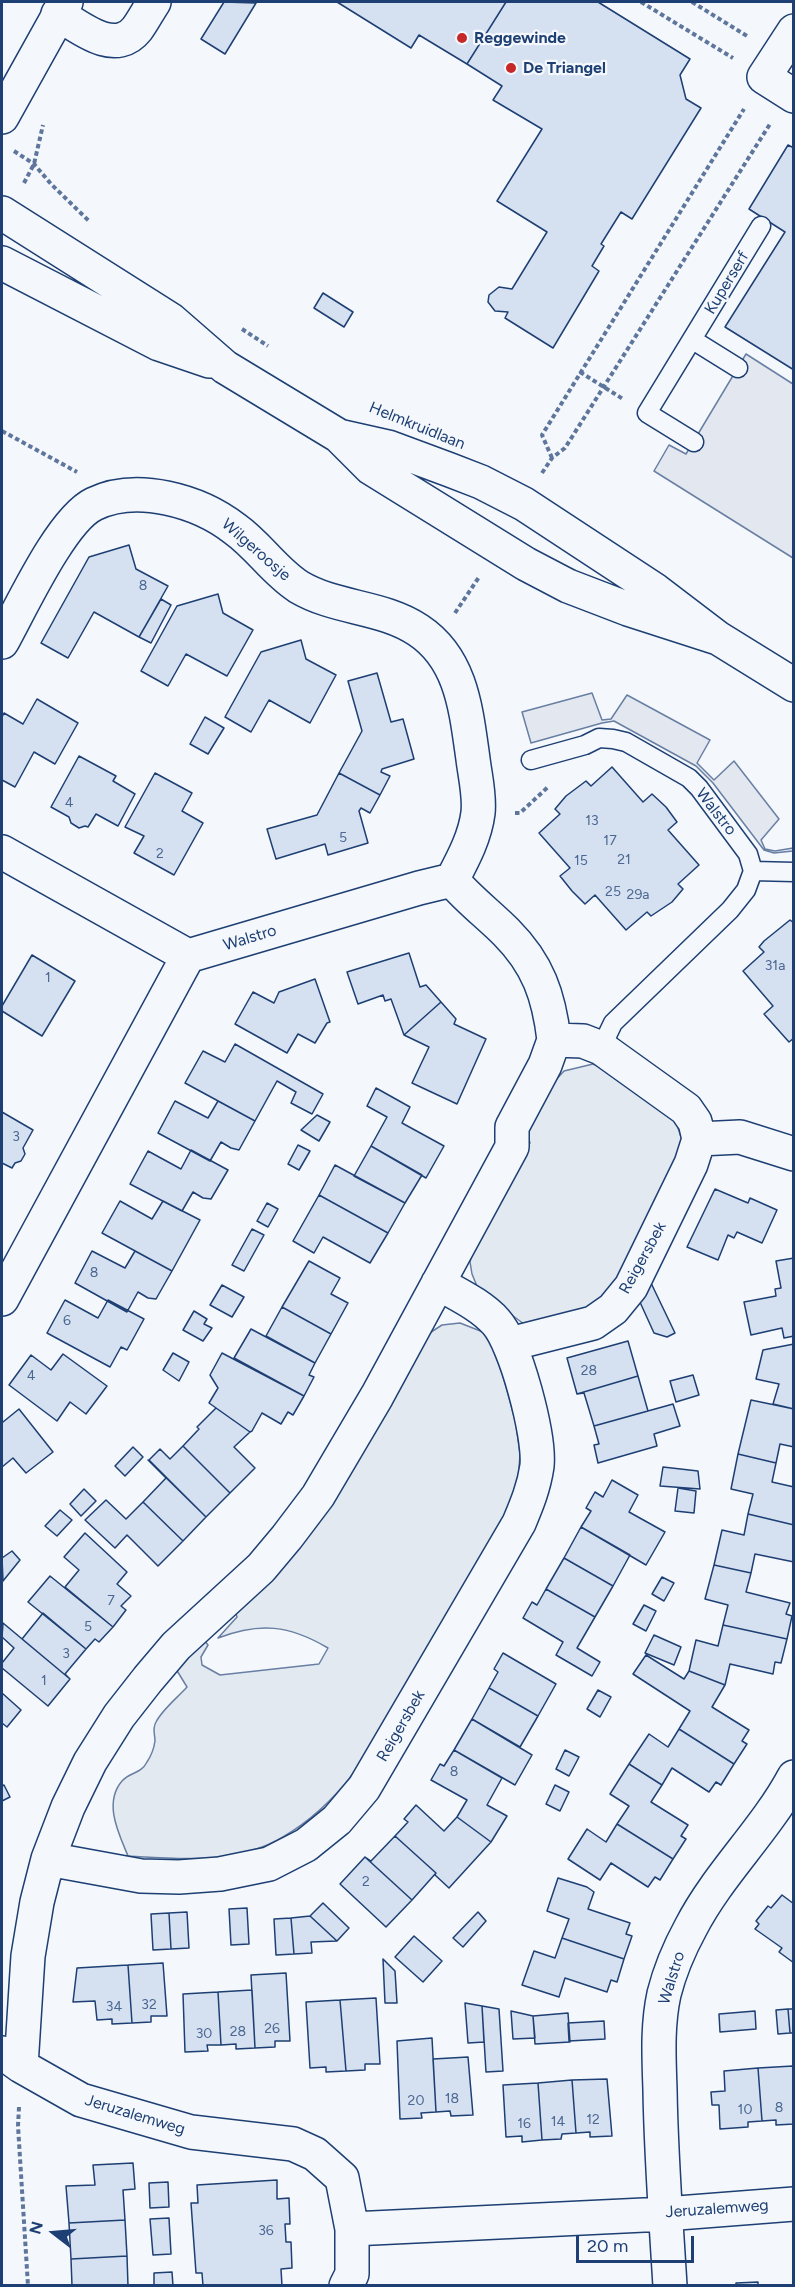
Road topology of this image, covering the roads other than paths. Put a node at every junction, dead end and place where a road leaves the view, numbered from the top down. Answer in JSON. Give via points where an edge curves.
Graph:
{"nodes":[{"id":1,"x":154,"y":2,"type":"edge"},
{"id":2,"x":62,"y":8,"type":"edge"},
{"id":3,"x":2,"y":117,"type":"edge"},
{"id":4,"x":2,"y":213,"type":"edge"},
{"id":5,"x":761,"y":226,"type":"dead end"},
{"id":6,"x":2,"y":263,"type":"edge"},
{"id":7,"x":693,"y":340,"type":"junction"},
{"id":8,"x":225,"y":367,"type":"junction"},
{"id":9,"x":738,"y":368,"type":"dead end"},
{"id":10,"x":339,"y":436,"type":"junction"},
{"id":11,"x":694,"y":442,"type":"dead end"},
{"id":12,"x":718,"y":638,"type":"junction"},
{"id":13,"x":2,"y":642,"type":"edge"},
{"id":14,"x":794,"y":685,"type":"edge"},
{"id":15,"x":531,"y":760,"type":"dead end"},
{"id":16,"x":2,"y":852,"type":"edge"},
{"id":17,"x":753,"y":871,"type":"junction"},
{"id":18,"x":794,"y":872,"type":"edge"},
{"id":19,"x":452,"y":880,"type":"junction"},
{"id":20,"x":189,"y":956,"type":"junction"},
{"id":21,"x":555,"y":1041,"type":"junction"},
{"id":22,"x":601,"y":1048,"type":"junction"},
{"id":23,"x":699,"y":1138,"type":"junction"},
{"id":24,"x":794,"y":1154,"type":"edge"},
{"id":25,"x":438,"y":1283,"type":"junction"},
{"id":26,"x":2,"y":1299,"type":"edge"},
{"id":27,"x":510,"y":1344,"type":"junction"},
{"id":28,"x":794,"y":1777,"type":"edge"},
{"id":29,"x":48,"y":1859,"type":"junction"},
{"id":30,"x":11,"y":2059,"type":"edge"},
{"id":31,"x":794,"y":2204,"type":"edge"},
{"id":32,"x":665,"y":2214,"type":"junction"},
{"id":33,"x":352,"y":2229,"type":"junction"},
{"id":34,"x":346,"y":2286,"type":"edge"},
{"id":35,"x":670,"y":2286,"type":"edge"}],
"edges":[{"from":1,"to":2,"type":"street","via":[[136,30],[128,37],[111,41],[99,38]]},
{"from":2,"to":3,"type":"street"},
{"from":4,"to":8,"type":"street","name":"Helmkruidlaan","via":[[171,320]]},
{"from":5,"to":7,"type":"lane","name":"Kuperserf"},
{"from":6,"to":8,"type":"street","name":"Helmkruidlaan","via":[[159,344]]},
{"from":7,"to":9,"type":"lane"},
{"from":7,"to":11,"type":"lane","name":"Kuperserf","via":[[647,413]]},
{"from":8,"to":10,"type":"street","name":"Helmkruidlaan"},
{"from":10,"to":12,"type":"street","name":"Helmkruidlaan","via":[[371,468],[557,581]]},
{"from":10,"to":12,"type":"street","name":"Helmkruidlaan","via":[[388,447],[481,482],[524,504],[647,584]]},
{"from":12,"to":14,"type":"street","name":"Helmkruidlaan"},
{"from":13,"to":19,"type":"street","name":"Wilgeroosje","via":[[69,526],[93,504],[111,497],[150,496],[215,515],[236,529],[300,588],[340,604],[403,621],[435,644],[448,661],[464,696],[478,813],[466,855]]},
{"from":15,"to":17,"type":"lane","name":"Walstro","via":[[599,738],[626,742],[699,788],[748,854]]},
{"from":16,"to":20,"type":"street"},
{"from":17,"to":18,"type":"lane"},
{"from":17,"to":22,"type":"lane","via":[[746,890],[730,910],[613,1023]]},
{"from":19,"to":20,"type":"street","name":"Walstro"},
{"from":19,"to":21,"type":"street","via":[[504,930],[534,966],[552,1017]]},
{"from":20,"to":26,"type":"street"},
{"from":21,"to":22,"type":"street","via":[[583,1041]]},
{"from":21,"to":25,"type":"street","via":[[512,1127],[512,1147]]},
{"from":22,"to":23,"type":"street","via":[[686,1108]]},
{"from":23,"to":24,"type":"street","via":[[740,1137]]},
{"from":23,"to":27,"type":"street","name":"Reigersbek","via":[[691,1164],[631,1287],[612,1309],[593,1323]]},
{"from":25,"to":27,"type":"street","name":"Reigersbek","via":[[495,1321]]},
{"from":25,"to":29,"type":"street","via":[[318,1496],[261,1568],[176,1646],[119,1716],[90,1762]]},
{"from":27,"to":29,"type":"street","name":"Reigersbek","via":[[536,1433],[537,1464],[532,1493],[519,1523],[386,1752],[364,1788],[337,1820],[306,1845],[269,1864],[220,1874],[141,1876]]},
{"from":28,"to":32,"type":"street","name":"Walstro","via":[[780,1803],[711,1895],[674,1962],[659,2028]]},
{"from":29,"to":30,"type":"street"},
{"from":30,"to":33,"type":"street","name":"Jeruzalemweg","via":[[81,2100],[191,2132],[293,2144],[315,2154],[342,2178]]},
{"from":31,"to":32,"type":"street","name":"Jeruzalemweg"},
{"from":32,"to":33,"type":"street","name":"Jeruzalemweg"},
{"from":32,"to":35,"type":"street","name":"Walstro"},
{"from":33,"to":34,"type":"street","name":"Jeruzalemweg","via":[[352,2274]]}]}
